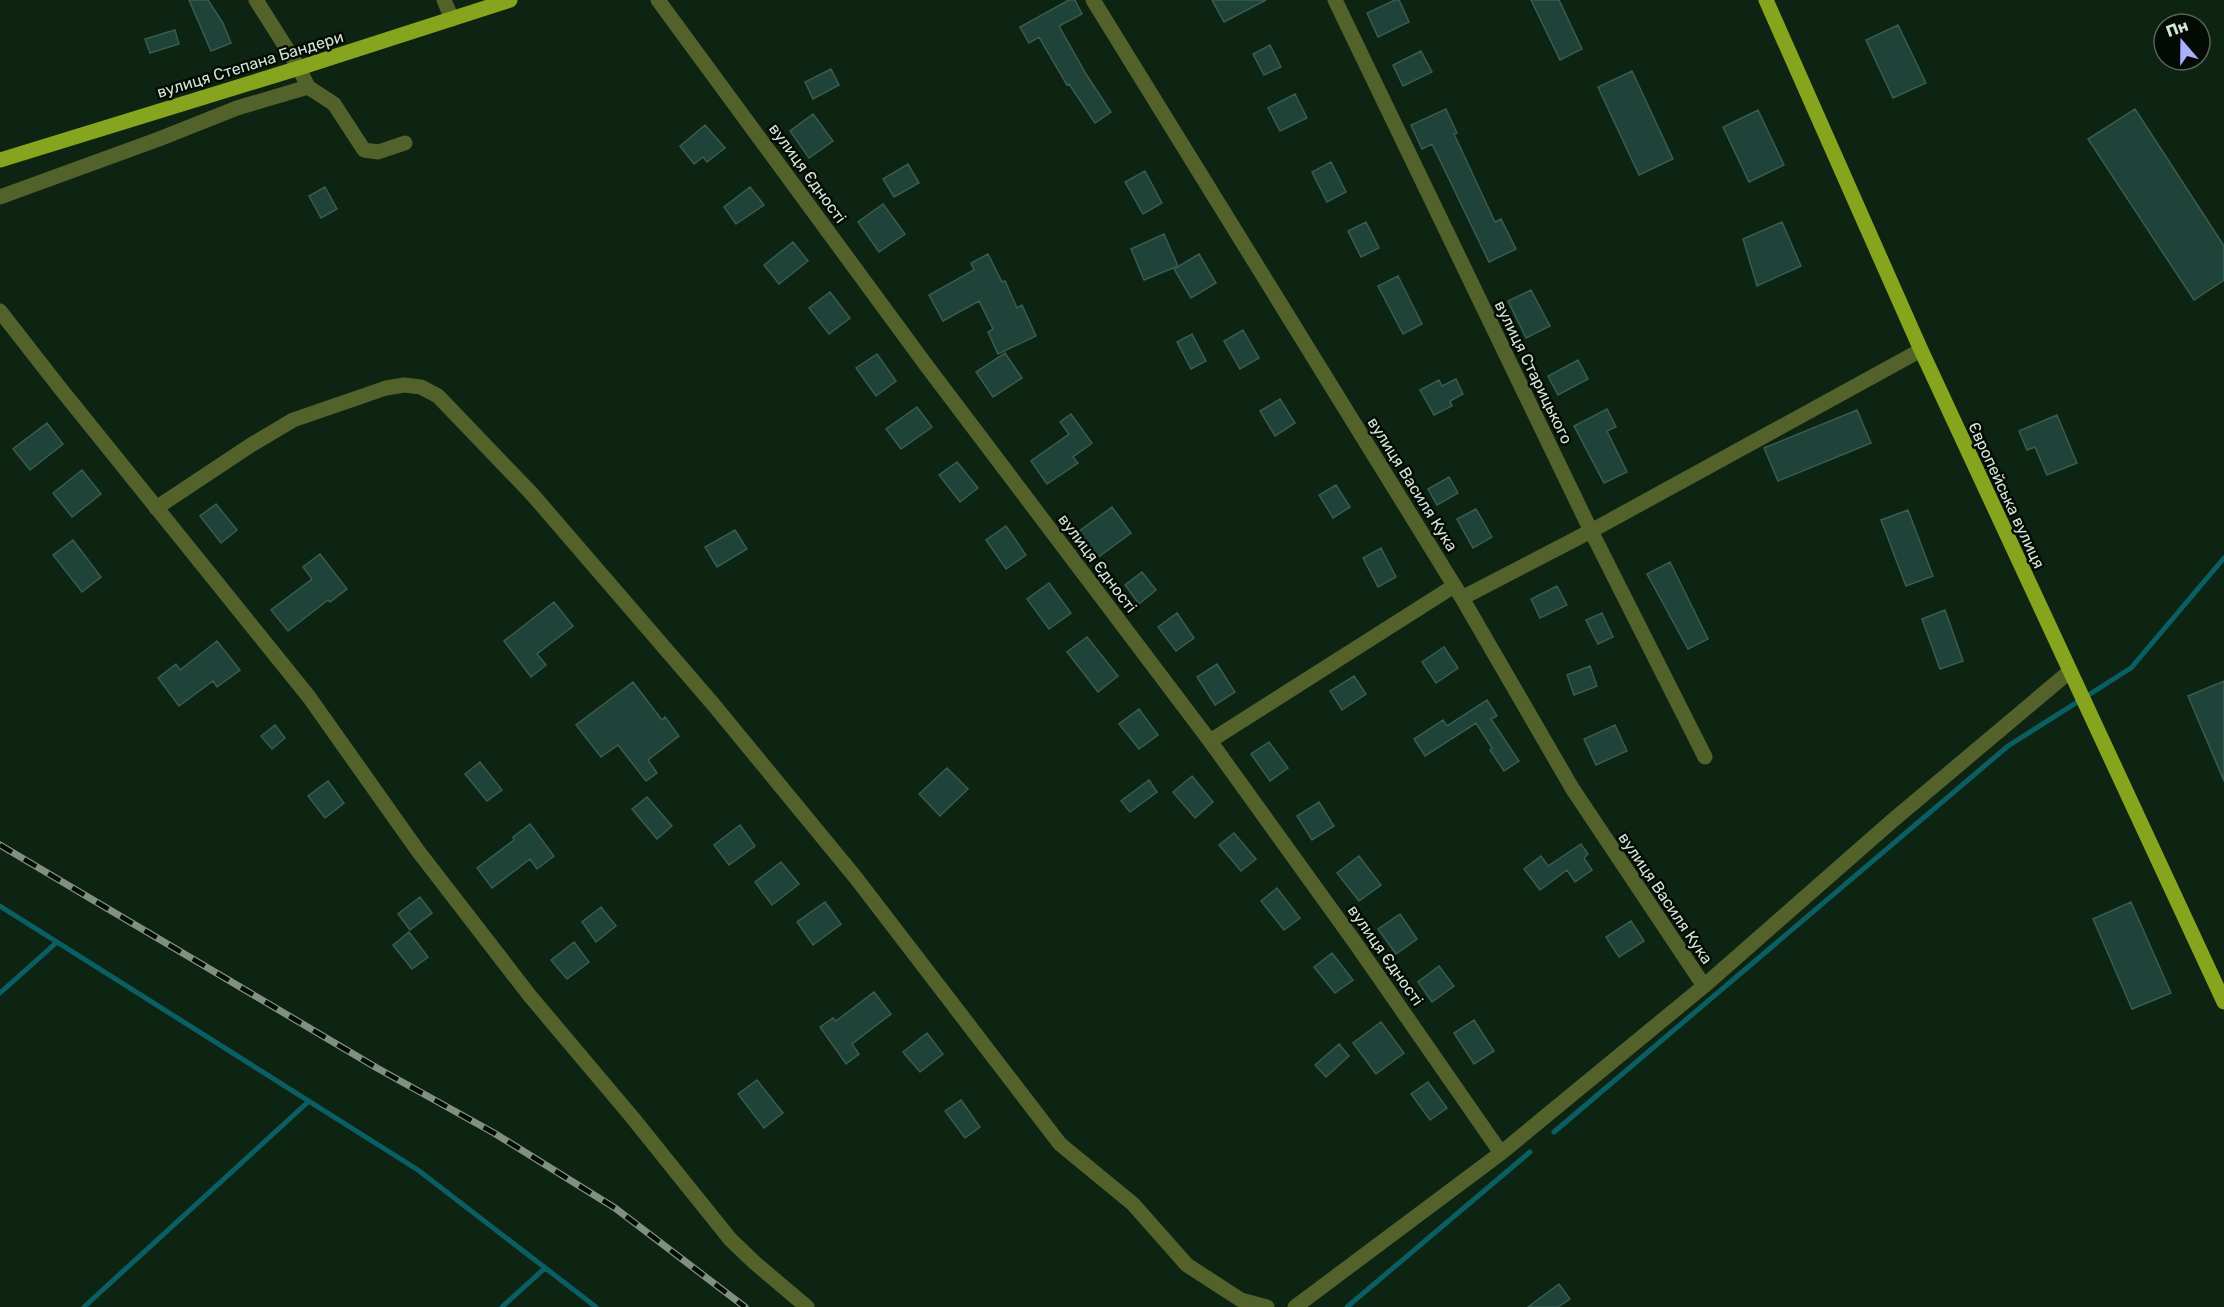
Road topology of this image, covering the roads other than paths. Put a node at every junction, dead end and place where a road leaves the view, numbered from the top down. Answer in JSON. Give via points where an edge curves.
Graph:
{"nodes":[{"id":1,"x":256,"y":0,"type":"edge"},
{"id":2,"x":444,"y":0,"type":"edge"},
{"id":3,"x":510,"y":0,"type":"edge"},
{"id":4,"x":658,"y":0,"type":"edge"},
{"id":5,"x":1093,"y":0,"type":"edge"},
{"id":6,"x":1335,"y":0,"type":"edge"},
{"id":7,"x":1766,"y":0,"type":"edge"},
{"id":8,"x":452,"y":19,"type":"junction"},
{"id":9,"x":299,"y":69,"type":"junction"},
{"id":10,"x":308,"y":87,"type":"junction"},
{"id":11,"x":405,"y":143,"type":"dead end"},
{"id":12,"x":0,"y":160,"type":"edge"},
{"id":13,"x":0,"y":197,"type":"edge"},
{"id":14,"x":0,"y":311,"type":"edge"},
{"id":15,"x":1921,"y":350,"type":"junction"},
{"id":16,"x":156,"y":508,"type":"junction"},
{"id":17,"x":1591,"y":531,"type":"junction"},
{"id":18,"x":1458,"y":592,"type":"junction"},
{"id":19,"x":2072,"y":679,"type":"junction"},
{"id":20,"x":1210,"y":741,"type":"junction"},
{"id":21,"x":1705,"y":757,"type":"dead end"},
{"id":22,"x":1704,"y":986,"type":"junction"},
{"id":23,"x":2224,"y":1002,"type":"edge"},
{"id":24,"x":1501,"y":1153,"type":"junction"},
{"id":25,"x":807,"y":1307,"type":"edge"},
{"id":26,"x":1267,"y":1307,"type":"edge"},
{"id":27,"x":1295,"y":1307,"type":"edge"}],
"edges":[{"from":1,"to":9,"type":"street"},
{"from":2,"to":8,"type":"street"},
{"from":3,"to":8,"type":"main road","name":"вулиця Степана Бандери"},
{"from":4,"to":20,"type":"street","name":"вулиця Єдності","via":[[926,365]]},
{"from":5,"to":18,"type":"street","name":"вулиця Василя Кука"},
{"from":6,"to":17,"type":"street","name":"вулиця Старицького"},
{"from":7,"to":15,"type":"main road","name":"Європейська вулиця"},
{"from":8,"to":9,"type":"main road","name":"вулиця Степана Бандери"},
{"from":9,"to":10,"type":"street"},
{"from":9,"to":12,"type":"main road","name":"вулиця Степана Бандери"},
{"from":10,"to":11,"type":"street","via":[[334,104],[364,150],[378,152]]},
{"from":10,"to":13,"type":"street","via":[[237,108]]},
{"from":14,"to":16,"type":"street"},
{"from":15,"to":17,"type":"street"},
{"from":15,"to":19,"type":"main road","name":"Європейська вулиця"},
{"from":16,"to":25,"type":"street","via":[[309,697],[418,851],[530,996],[730,1239]]},
{"from":16,"to":26,"type":"street","via":[[293,420],[404,385],[421,387],[438,396],[532,494],[714,704],[856,878],[1060,1144],[1133,1204],[1187,1265],[1241,1300]]},
{"from":17,"to":18,"type":"street"},
{"from":17,"to":21,"type":"street","name":"вулиця Старицького"},
{"from":18,"to":20,"type":"street"},
{"from":18,"to":22,"type":"street","name":"вулиця Василя Кука","via":[[1572,788]]},
{"from":19,"to":22,"type":"street","via":[[1892,821]]},
{"from":19,"to":23,"type":"main road","name":"Європейська вулиця"},
{"from":20,"to":24,"type":"street","name":"вулиця Єдності"},
{"from":22,"to":24,"type":"street"},
{"from":24,"to":27,"type":"street"}]}
